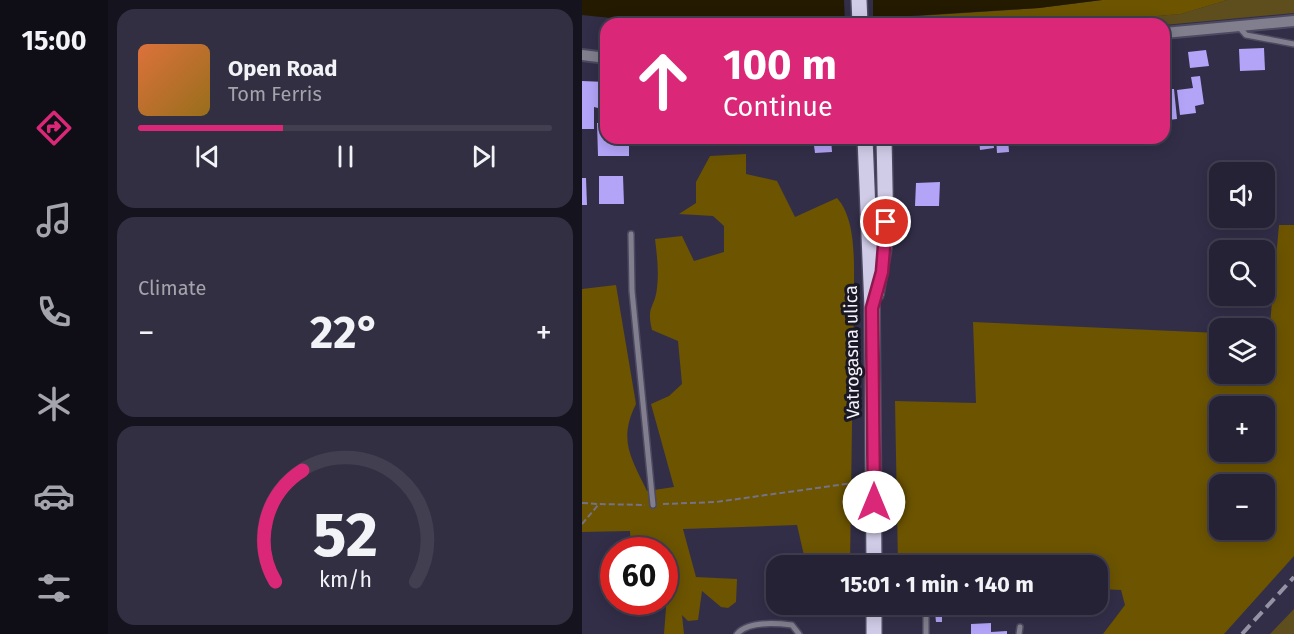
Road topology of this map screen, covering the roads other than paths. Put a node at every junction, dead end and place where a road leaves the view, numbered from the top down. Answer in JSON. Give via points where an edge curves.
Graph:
{"nodes":[{"id":1,"x":859,"y":0,"type":"edge"},
{"id":2,"x":860,"y":18,"type":"edge"},
{"id":3,"x":1294,"y":21,"type":"edge"},
{"id":4,"x":1239,"y":27,"type":"junction"},
{"id":5,"x":1170,"y":33,"type":"edge"},
{"id":6,"x":1294,"y":44,"type":"edge"},
{"id":7,"x":582,"y":55,"type":"edge"},
{"id":8,"x":600,"y":57,"type":"edge"},
{"id":9,"x":865,"y":144,"type":"edge"},
{"id":10,"x":884,"y":144,"type":"edge"},
{"id":11,"x":631,"y":234,"type":"dead end"},
{"id":12,"x":872,"y":308,"type":"junction"},
{"id":13,"x":653,"y":505,"type":"road end"},
{"id":14,"x":874,"y":555,"type":"edge"},
{"id":15,"x":874,"y":615,"type":"edge"},
{"id":16,"x":926,"y":615,"type":"edge"},
{"id":17,"x":737,"y":634,"type":"edge"},
{"id":18,"x":799,"y":634,"type":"edge"},
{"id":19,"x":874,"y":634,"type":"edge"},
{"id":20,"x":926,"y":634,"type":"edge"}],
"edges":[{"from":1,"to":2,"type":"main road"},
{"from":3,"to":4,"type":"street"},
{"from":4,"to":5,"type":"street"},
{"from":4,"to":6,"type":"lane","via":[[1246,35]]},
{"from":7,"to":8,"type":"street"},
{"from":9,"to":12,"type":"main road","name":"Vatrogasna ulica"},
{"from":10,"to":12,"type":"main road","via":[[886,235],[882,272]]},
{"from":11,"to":13,"type":"lane","via":[[632,291]]},
{"from":12,"to":14,"type":"main road","name":"Vatrogasna ulica"},
{"from":15,"to":19,"type":"main road"},
{"from":16,"to":20,"type":"lane"},
{"from":17,"to":18,"type":"lane","via":[[753,625],[783,624],[792,625]]}]}
